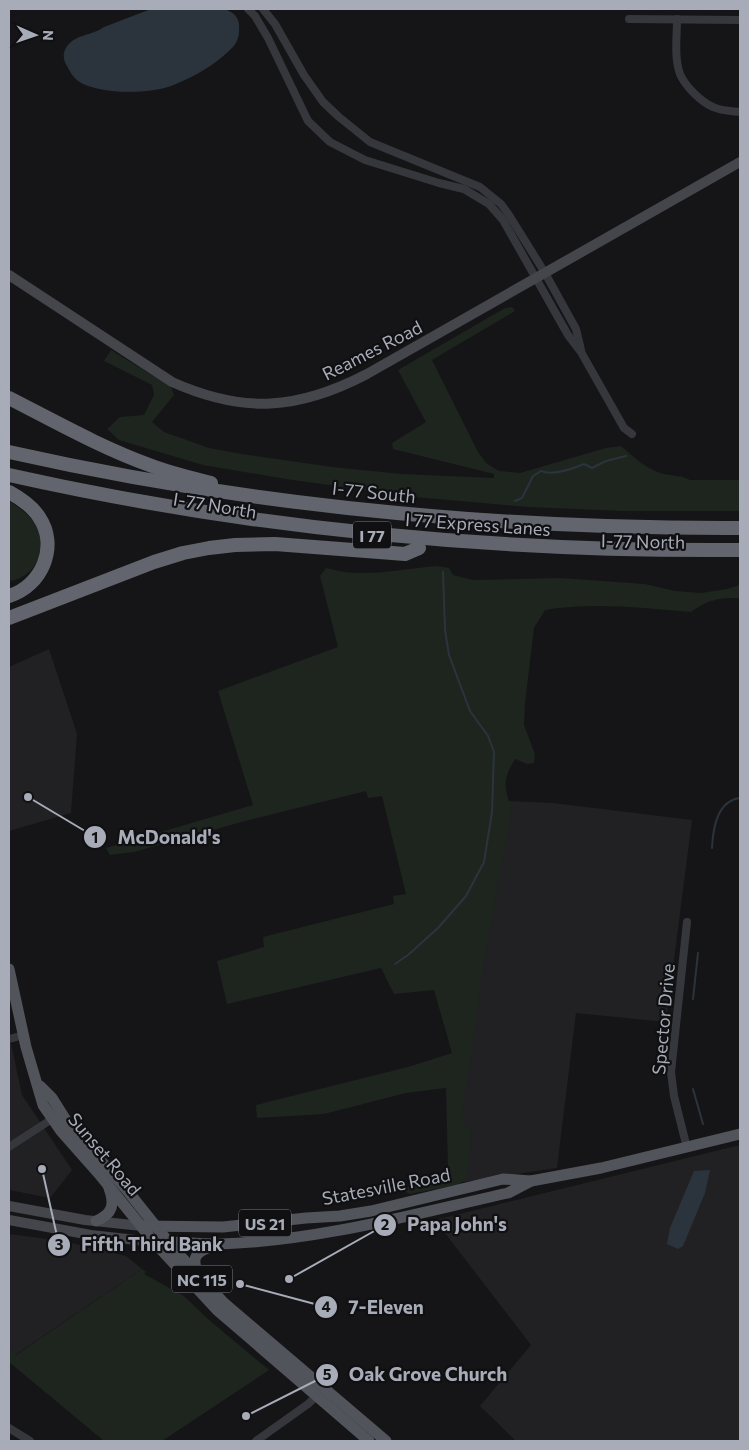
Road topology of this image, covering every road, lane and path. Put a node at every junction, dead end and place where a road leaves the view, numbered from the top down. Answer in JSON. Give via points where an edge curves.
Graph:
{"nodes":[{"id":1,"x":248,"y":9,"type":"edge"},
{"id":2,"x":263,"y":9,"type":"edge"},
{"id":3,"x":629,"y":19,"type":"dead end"},
{"id":4,"x":677,"y":19,"type":"junction"},
{"id":5,"x":740,"y":20,"type":"edge"},
{"id":6,"x":740,"y":112,"type":"edge"},
{"id":7,"x":740,"y":162,"type":"edge"},
{"id":8,"x":9,"y":275,"type":"edge"},
{"id":9,"x":541,"y":276,"type":"junction"},
{"id":10,"x":9,"y":398,"type":"edge"},
{"id":11,"x":632,"y":434,"type":"dead end"},
{"id":12,"x":9,"y":452,"type":"edge"},
{"id":13,"x":9,"y":462,"type":"edge"},
{"id":14,"x":9,"y":475,"type":"edge"},
{"id":15,"x":9,"y":485,"type":"edge"},
{"id":16,"x":9,"y":492,"type":"edge"},
{"id":17,"x":280,"y":501,"type":"junction"},
{"id":18,"x":740,"y":528,"type":"edge"},
{"id":19,"x":740,"y":537,"type":"edge"},
{"id":20,"x":418,"y":548,"type":"junction"},
{"id":21,"x":740,"y":550,"type":"edge"},
{"id":22,"x":740,"y":560,"type":"edge"},
{"id":23,"x":9,"y":596,"type":"edge"},
{"id":24,"x":9,"y":618,"type":"edge"},
{"id":25,"x":687,"y":922,"type":"dead end"},
{"id":26,"x":9,"y":969,"type":"edge"},
{"id":27,"x":24,"y":1035,"type":"junction"},
{"id":28,"x":9,"y":1039,"type":"edge"},
{"id":29,"x":38,"y":1084,"type":"junction"},
{"id":30,"x":52,"y":1119,"type":"junction"},
{"id":31,"x":740,"y":1134,"type":"edge"},
{"id":32,"x":9,"y":1147,"type":"edge"},
{"id":33,"x":687,"y":1148,"type":"junction"},
{"id":34,"x":531,"y":1181,"type":"junction"},
{"id":35,"x":106,"y":1182,"type":"junction"},
{"id":36,"x":9,"y":1206,"type":"edge"},
{"id":37,"x":371,"y":1211,"type":"junction"},
{"id":38,"x":9,"y":1220,"type":"edge"},
{"id":39,"x":96,"y":1221,"type":"junction"},
{"id":40,"x":373,"y":1223,"type":"junction"},
{"id":41,"x":142,"y":1226,"type":"junction"},
{"id":42,"x":158,"y":1227,"type":"junction"},
{"id":43,"x":154,"y":1242,"type":"junction"},
{"id":44,"x":168,"y":1242,"type":"junction"},
{"id":45,"x":218,"y":1244,"type":"junction"},
{"id":46,"x":201,"y":1278,"type":"junction"},
{"id":47,"x":320,"y":1392,"type":"junction"},
{"id":48,"x":9,"y":1428,"type":"edge"},
{"id":49,"x":30,"y":1441,"type":"edge"},
{"id":50,"x":256,"y":1441,"type":"edge"},
{"id":51,"x":370,"y":1441,"type":"edge"},
{"id":52,"x":386,"y":1441,"type":"edge"}],
"edges":[{"from":1,"to":9,"type":"street","via":[[268,38],[308,121],[330,142],[365,160],[464,189],[483,199],[503,220]]},
{"from":2,"to":9,"type":"street","via":[[323,102],[370,142],[469,182],[488,193],[506,210]]},
{"from":3,"to":4,"type":"street"},
{"from":4,"to":5,"type":"street"},
{"from":4,"to":6,"type":"street","via":[[680,75],[712,107]]},
{"from":7,"to":9,"type":"main road","name":"Reames Road"},
{"from":8,"to":9,"type":"main road","name":"Reames Road","via":[[172,382],[220,399],[258,404],[309,398],[344,386]]},
{"from":9,"to":11,"type":"street","via":[[568,335],[624,428]]},
{"from":10,"to":17,"type":"highway","via":[[147,464]]},
{"from":12,"to":17,"type":"highway","name":"I-77 South","number":"I 77","via":[[138,479]]},
{"from":13,"to":19,"type":"highway","name":"I 77 Express Lanes","number":"I 77","via":[[187,497],[354,519],[555,534]]},
{"from":14,"to":21,"type":"highway","name":"I 77 Express Lanes","number":"I 77","via":[[201,513],[353,533],[546,547]]},
{"from":15,"to":20,"type":"highway","name":"I-77 North","number":"I 77","via":[[216,525]]},
{"from":16,"to":23,"type":"highway","via":[[40,518],[48,545],[44,565],[38,575],[27,587]]},
{"from":17,"to":18,"type":"highway","name":"I-77 South","number":"I 77","via":[[510,522]]},
{"from":20,"to":22,"type":"highway","name":"I-77 North","number":"I 77","via":[[618,560]]},
{"from":20,"to":24,"type":"highway","via":[[405,554],[268,544],[203,549],[154,562]]},
{"from":25,"to":33,"type":"street","name":"Spector Drive","via":[[671,1072]]},
{"from":26,"to":27,"type":"main road","name":"Sunset Road"},
{"from":27,"to":28,"type":"street"},
{"from":27,"to":29,"type":"main road","name":"Sunset Road"},
{"from":29,"to":30,"type":"main road","name":"Sunset Road","via":[[43,1104]]},
{"from":29,"to":42,"type":"main road","name":"Sunset Road"},
{"from":30,"to":32,"type":"street"},
{"from":30,"to":35,"type":"main road","name":"Sunset Road"},
{"from":31,"to":33,"type":"main road","name":"Statesville Road","number":"US 21"},
{"from":33,"to":34,"type":"main road","name":"Statesville Road","number":"US 21"},
{"from":34,"to":37,"type":"main road","name":"Statesville Road","number":"US 21","via":[[503,1179]]},
{"from":34,"to":40,"type":"main road","name":"Statesville Road","number":"US 21","via":[[508,1194]]},
{"from":35,"to":39,"type":"main road","via":[[112,1207],[106,1216]]},
{"from":35,"to":41,"type":"main road","name":"Sunset Road"},
{"from":36,"to":39,"type":"main road","name":"Statesville Road"},
{"from":37,"to":40,"type":"main road"},
{"from":37,"to":42,"type":"main road","name":"Statesville Road","number":"US 21","via":[[223,1227]]},
{"from":38,"to":43,"type":"main road","name":"Statesville Road"},
{"from":39,"to":41,"type":"main road","name":"Statesville Road"},
{"from":40,"to":45,"type":"main road","name":"Statesville Road","number":"US 21","via":[[308,1235]]},
{"from":41,"to":42,"type":"main road","name":"Statesville Road"},
{"from":41,"to":43,"type":"main road","name":"Sunset Road"},
{"from":42,"to":44,"type":"main road","number":"NC 115"},
{"from":43,"to":44,"type":"main road","name":"Statesville Road","number":"US 21"},
{"from":43,"to":47,"type":"main road","number":"NC 115","via":[[216,1310]]},
{"from":44,"to":45,"type":"main road","name":"Statesville Road","number":"US 21"},
{"from":44,"to":46,"type":"main road","number":"NC 115"},
{"from":45,"to":46,"type":"main road","via":[[198,1252],[196,1256],[195,1267]]},
{"from":46,"to":47,"type":"main road","number":"NC 115"},
{"from":47,"to":50,"type":"street"},
{"from":47,"to":51,"type":"main road","number":"NC 115"},
{"from":47,"to":52,"type":"main road","number":"NC 115"},
{"from":48,"to":49,"type":"street"}]}
